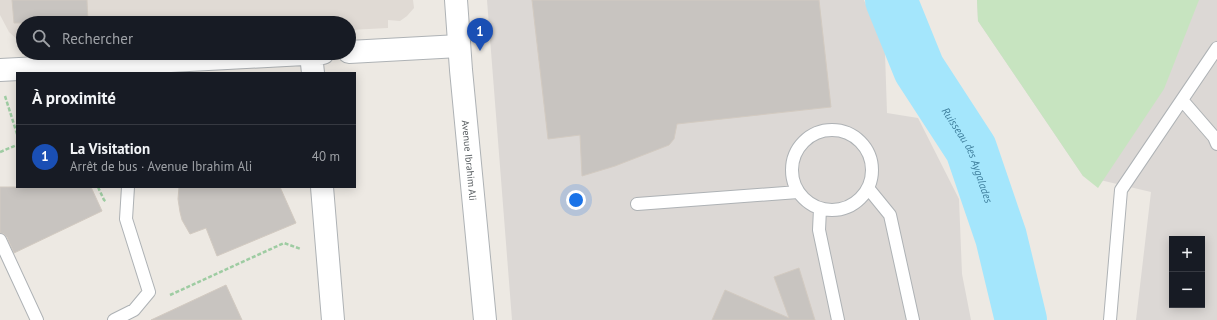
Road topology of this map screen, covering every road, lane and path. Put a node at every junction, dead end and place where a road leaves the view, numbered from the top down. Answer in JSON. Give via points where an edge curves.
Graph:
{"nodes":[{"id":1,"x":456,"y":0,"type":"edge"},
{"id":2,"x":459,"y":46,"type":"junction"},
{"id":3,"x":1217,"y":48,"type":"edge"},
{"id":4,"x":356,"y":52,"type":"edge"},
{"id":5,"x":316,"y":60,"type":"edge"},
{"id":6,"x":122,"y":68,"type":"edge"},
{"id":7,"x":0,"y":70,"type":"edge"},
{"id":8,"x":4,"y":91,"type":"dead end"},
{"id":9,"x":1182,"y":100,"type":"junction"},
{"id":10,"x":16,"y":131,"type":"edge"},
{"id":11,"x":1217,"y":144,"type":"edge"},
{"id":12,"x":16,"y":145,"type":"edge"},
{"id":13,"x":0,"y":152,"type":"edge"},
{"id":14,"x":128,"y":188,"type":"edge"},
{"id":15,"x":322,"y":188,"type":"edge"},
{"id":16,"x":868,"y":188,"type":"junction"},
{"id":17,"x":798,"y":192,"type":"junction"},
{"id":18,"x":637,"y":204,"type":"dead end"},
{"id":19,"x":820,"y":208,"type":"junction"},
{"id":20,"x":0,"y":240,"type":"edge"},
{"id":21,"x":328,"y":257,"type":"junction"},
{"id":22,"x":149,"y":292,"type":"junction"},
{"id":23,"x":37,"y":320,"type":"edge"},
{"id":24,"x":114,"y":320,"type":"edge"},
{"id":25,"x":333,"y":320,"type":"edge"},
{"id":26,"x":485,"y":320,"type":"edge"},
{"id":27,"x":838,"y":320,"type":"edge"},
{"id":28,"x":913,"y":320,"type":"edge"},
{"id":29,"x":1110,"y":320,"type":"edge"}],
"edges":[{"from":1,"to":2,"type":"street","name":"Avenue Ibrahim Ali"},
{"from":2,"to":4,"type":"street"},
{"from":2,"to":26,"type":"street","name":"Avenue Ibrahim Ali"},
{"from":3,"to":9,"type":"lane"},
{"from":5,"to":6,"type":"street"},
{"from":6,"to":7,"type":"street"},
{"from":8,"to":10,"type":"path"},
{"from":9,"to":11,"type":"lane","via":[[1214,137]]},
{"from":9,"to":29,"type":"lane","via":[[1121,190]]},
{"from":12,"to":13,"type":"path"},
{"from":14,"to":22,"type":"lane","via":[[126,219]]},
{"from":15,"to":21,"type":"street"},
{"from":16,"to":17,"type":"lane","via":[[872,174],[871,160],[865,147],[856,137],[843,131],[829,130],[815,132],[804,140],[795,152],[791,165],[792,179]]},
{"from":16,"to":19,"type":"lane","via":[[862,197],[843,209]]},
{"from":16,"to":28,"type":"lane","via":[[890,215]]},
{"from":17,"to":18,"type":"lane"},
{"from":17,"to":19,"type":"lane","via":[[807,202]]},
{"from":19,"to":27,"type":"lane","via":[[819,230]]},
{"from":20,"to":23,"type":"lane"},
{"from":21,"to":22,"type":"path","via":[[284,243],[166,297]]},
{"from":21,"to":25,"type":"street"},
{"from":22,"to":24,"type":"lane","via":[[134,310]]}]}
